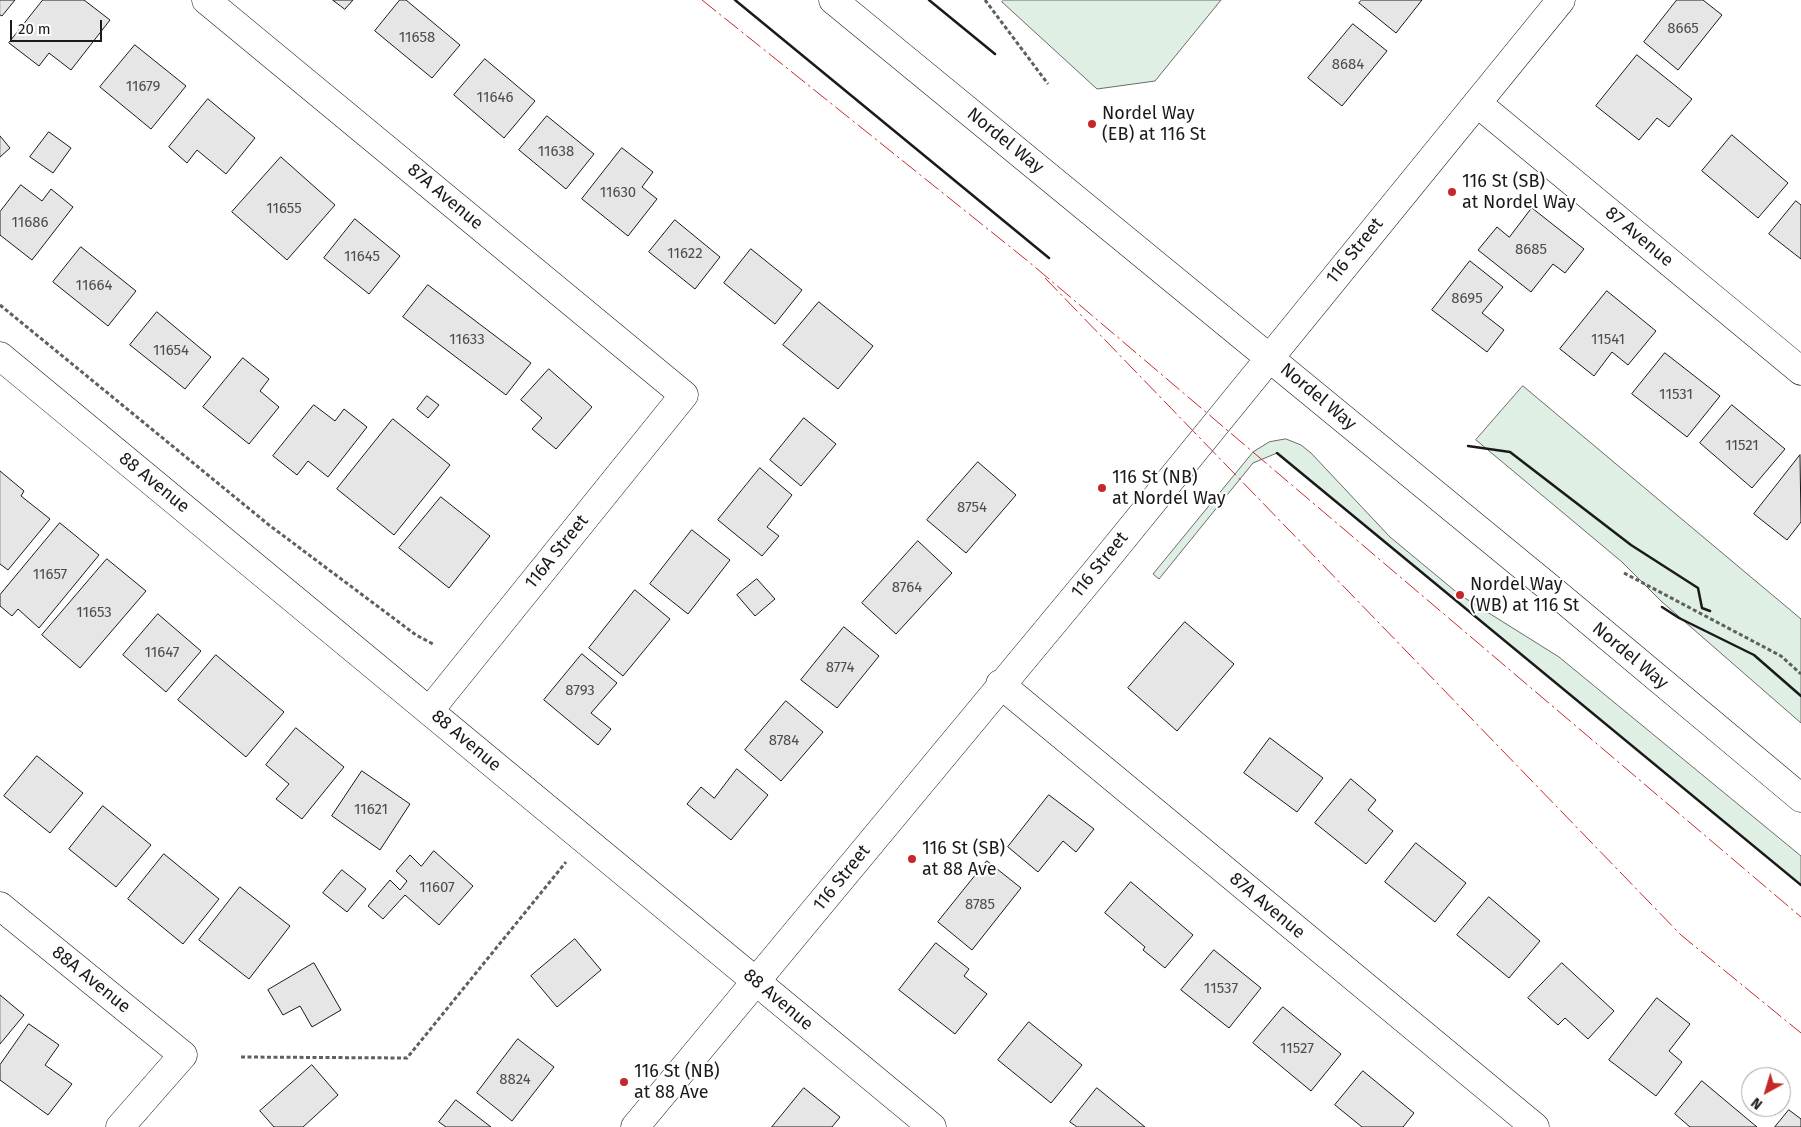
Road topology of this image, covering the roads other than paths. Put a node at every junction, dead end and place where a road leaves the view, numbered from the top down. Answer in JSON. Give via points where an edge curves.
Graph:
{"nodes":[{"id":1,"x":206,"y":0,"type":"edge"},
{"id":2,"x":833,"y":0,"type":"edge"},
{"id":3,"x":1560,"y":0,"type":"edge"},
{"id":4,"x":1477,"y":103,"type":"junction"},
{"id":5,"x":0,"y":356,"type":"edge"},
{"id":6,"x":1270,"y":357,"type":"junction"},
{"id":7,"x":1801,"y":371,"type":"edge"},
{"id":8,"x":684,"y":395,"type":"joint"},
{"id":9,"x":1000,"y":684,"type":"junction"},
{"id":10,"x":430,"y":710,"type":"junction"},
{"id":11,"x":1801,"y":798,"type":"edge"},
{"id":12,"x":0,"y":906,"type":"edge"},
{"id":13,"x":755,"y":982,"type":"junction"},
{"id":14,"x":120,"y":1127,"type":"edge"},
{"id":15,"x":635,"y":1127,"type":"edge"},
{"id":16,"x":932,"y":1127,"type":"edge"},
{"id":17,"x":1534,"y":1127,"type":"edge"}],
"edges":[{"from":1,"to":8,"type":"street","name":"87A Avenue"},
{"from":2,"to":6,"type":"street","name":"Nordel Way"},
{"from":3,"to":4,"type":"street","name":"116 Street"},
{"from":4,"to":6,"type":"street","name":"116 Street"},
{"from":4,"to":7,"type":"street","name":"87 Avenue"},
{"from":5,"to":10,"type":"street","name":"88 Avenue"},
{"from":6,"to":9,"type":"street","name":"116 Street"},
{"from":6,"to":11,"type":"street","name":"Nordel Way"},
{"from":8,"to":10,"type":"street","name":"116A Street"},
{"from":9,"to":13,"type":"street","name":"116 Street"},
{"from":9,"to":17,"type":"street","name":"87A Avenue"},
{"from":10,"to":13,"type":"street","name":"88 Avenue"},
{"from":12,"to":14,"type":"street","name":"88A Avenue","via":[[182,1055]]},
{"from":13,"to":15,"type":"street","name":"116 Street"},
{"from":13,"to":16,"type":"street","name":"88 Avenue"}]}
